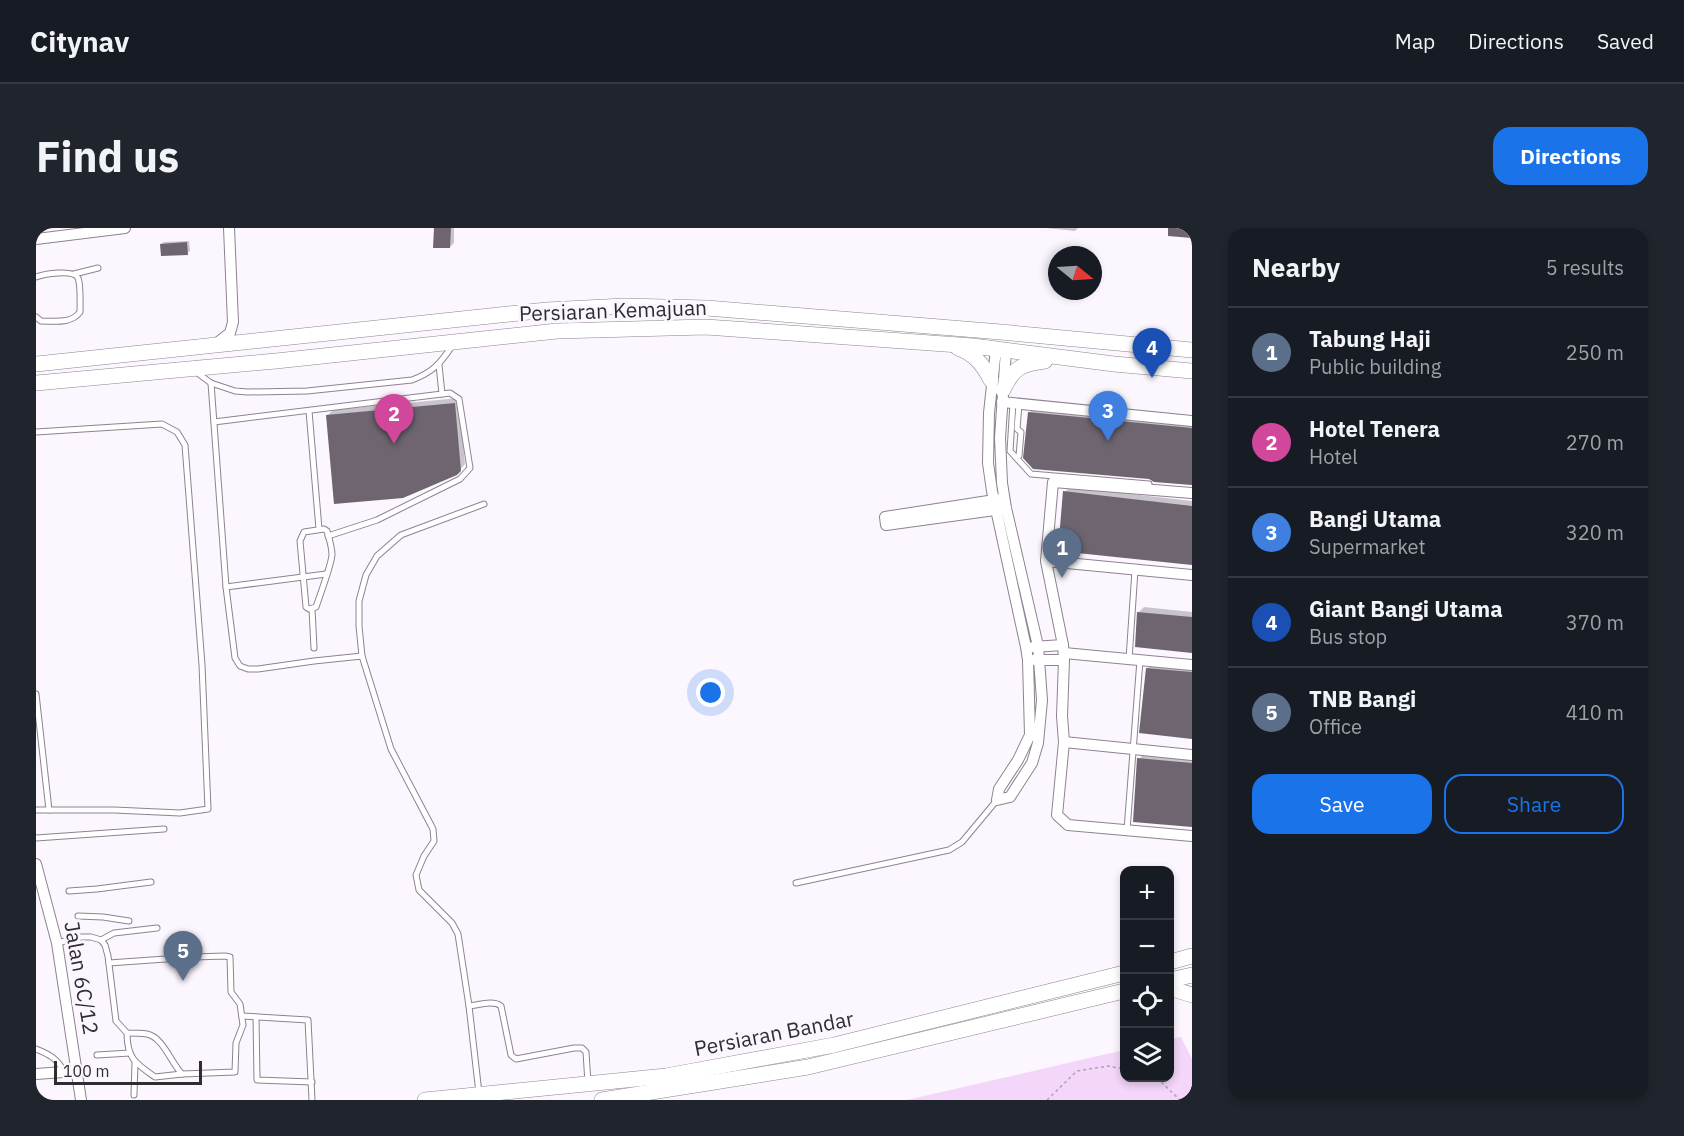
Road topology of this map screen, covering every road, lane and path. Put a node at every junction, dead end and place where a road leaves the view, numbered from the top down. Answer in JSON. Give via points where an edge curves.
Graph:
{"nodes":[{"id":1,"x":125,"y":228,"type":"edge"},
{"id":2,"x":229,"y":228,"type":"edge"},
{"id":3,"x":36,"y":239,"type":"edge"},
{"id":4,"x":98,"y":268,"type":"dead end"},
{"id":5,"x":74,"y":274,"type":"junction"},
{"id":6,"x":36,"y":277,"type":"edge"},
{"id":7,"x":36,"y":317,"type":"edge"},
{"id":8,"x":233,"y":322,"type":"junction"},
{"id":9,"x":890,"y":323,"type":"junction"},
{"id":10,"x":1084,"y":340,"type":"junction"},
{"id":11,"x":259,"y":341,"type":"junction"},
{"id":12,"x":455,"y":342,"type":"junction"},
{"id":13,"x":948,"y":344,"type":"junction"},
{"id":14,"x":215,"y":345,"type":"junction"},
{"id":15,"x":1001,"y":348,"type":"junction"},
{"id":16,"x":1192,"y":350,"type":"edge"},
{"id":17,"x":1066,"y":358,"type":"junction"},
{"id":18,"x":36,"y":364,"type":"edge"},
{"id":19,"x":439,"y":365,"type":"junction"},
{"id":20,"x":190,"y":369,"type":"junction"},
{"id":21,"x":1192,"y":371,"type":"edge"},
{"id":22,"x":36,"y":383,"type":"edge"},
{"id":23,"x":211,"y":383,"type":"junction"},
{"id":24,"x":442,"y":394,"type":"junction"},
{"id":25,"x":1006,"y":396,"type":"junction"},
{"id":26,"x":309,"y":411,"type":"junction"},
{"id":27,"x":1192,"y":421,"type":"edge"},
{"id":28,"x":214,"y":422,"type":"junction"},
{"id":29,"x":1010,"y":426,"type":"junction"},
{"id":30,"x":36,"y":432,"type":"edge"},
{"id":31,"x":1017,"y":458,"type":"junction"},
{"id":32,"x":1192,"y":490,"type":"edge"},
{"id":33,"x":484,"y":504,"type":"dead end"},
{"id":34,"x":1000,"y":504,"type":"junction"},
{"id":35,"x":319,"y":529,"type":"junction"},
{"id":36,"x":328,"y":536,"type":"junction"},
{"id":37,"x":1046,"y":561,"type":"junction"},
{"id":38,"x":1136,"y":570,"type":"junction"},
{"id":39,"x":326,"y":574,"type":"junction"},
{"id":40,"x":1192,"y":575,"type":"edge"},
{"id":41,"x":302,"y":577,"type":"junction"},
{"id":42,"x":226,"y":587,"type":"junction"},
{"id":43,"x":312,"y":609,"type":"junction"},
{"id":44,"x":1038,"y":646,"type":"junction"},
{"id":45,"x":1026,"y":647,"type":"junction"},
{"id":46,"x":314,"y":648,"type":"dead end"},
{"id":47,"x":1064,"y":652,"type":"junction"},
{"id":48,"x":362,"y":656,"type":"junction"},
{"id":49,"x":1134,"y":659,"type":"junction"},
{"id":50,"x":1028,"y":660,"type":"junction"},
{"id":51,"x":1040,"y":660,"type":"junction"},
{"id":52,"x":1192,"y":665,"type":"edge"},
{"id":53,"x":36,"y":694,"type":"edge"},
{"id":54,"x":1064,"y":742,"type":"junction"},
{"id":55,"x":1133,"y":749,"type":"junction"},
{"id":56,"x":1192,"y":755,"type":"edge"},
{"id":57,"x":997,"y":800,"type":"junction"},
{"id":58,"x":36,"y":810,"type":"edge"},
{"id":59,"x":49,"y":810,"type":"junction"},
{"id":60,"x":164,"y":829,"type":"dead end"},
{"id":61,"x":1126,"y":830,"type":"junction"},
{"id":62,"x":1192,"y":836,"type":"edge"},
{"id":63,"x":36,"y":838,"type":"edge"},
{"id":64,"x":36,"y":864,"type":"edge"},
{"id":65,"x":151,"y":882,"type":"dead end"},
{"id":66,"x":796,"y":883,"type":"dead end"},
{"id":67,"x":69,"y":891,"type":"dead end"},
{"id":68,"x":78,"y":916,"type":"dead end"},
{"id":69,"x":129,"y":921,"type":"dead end"},
{"id":70,"x":157,"y":928,"type":"dead end"},
{"id":71,"x":101,"y":940,"type":"junction"},
{"id":72,"x":57,"y":943,"type":"junction"},
{"id":73,"x":1192,"y":956,"type":"edge"},
{"id":74,"x":1174,"y":961,"type":"edge"},
{"id":75,"x":109,"y":963,"type":"junction"},
{"id":76,"x":1192,"y":966,"type":"edge"},
{"id":77,"x":1174,"y":970,"type":"edge"},
{"id":78,"x":1121,"y":974,"type":"edge"},
{"id":79,"x":1192,"y":975,"type":"edge"},
{"id":80,"x":1120,"y":978,"type":"edge"},
{"id":81,"x":1101,"y":979,"type":"junction"},
{"id":82,"x":1174,"y":979,"type":"edge"},
{"id":83,"x":1174,"y":989,"type":"edge"},
{"id":84,"x":1120,"y":992,"type":"edge"},
{"id":85,"x":1192,"y":995,"type":"edge"},
{"id":86,"x":469,"y":1006,"type":"junction"},
{"id":87,"x":242,"y":1016,"type":"junction"},
{"id":88,"x":256,"y":1017,"type":"junction"},
{"id":89,"x":127,"y":1033,"type":"junction"},
{"id":90,"x":36,"y":1049,"type":"edge"},
{"id":91,"x":130,"y":1053,"type":"junction"},
{"id":92,"x":97,"y":1055,"type":"dead end"},
{"id":93,"x":135,"y":1062,"type":"junction"},
{"id":94,"x":1120,"y":1068,"type":"edge"},
{"id":95,"x":77,"y":1071,"type":"junction"},
{"id":96,"x":64,"y":1072,"type":"junction"},
{"id":97,"x":36,"y":1074,"type":"edge"},
{"id":98,"x":182,"y":1074,"type":"junction"},
{"id":99,"x":312,"y":1082,"type":"junction"},
{"id":100,"x":1162,"y":1082,"type":"edge"},
{"id":101,"x":588,"y":1085,"type":"junction"},
{"id":102,"x":479,"y":1094,"type":"junction"},
{"id":103,"x":134,"y":1095,"type":"dead end"},
{"id":104,"x":81,"y":1100,"type":"edge"},
{"id":105,"x":312,"y":1100,"type":"edge"},
{"id":106,"x":425,"y":1100,"type":"edge"},
{"id":107,"x":602,"y":1100,"type":"edge"},
{"id":108,"x":1047,"y":1100,"type":"edge"},
{"id":109,"x":1180,"y":1100,"type":"edge"}],
"edges":[{"from":1,"to":3,"type":"street"},
{"from":2,"to":8,"type":"street"},
{"from":4,"to":5,"type":"lane"},
{"from":5,"to":6,"type":"lane"},
{"from":5,"to":7,"type":"lane","via":[[78,279],[80,312],[76,318],[41,321]]},
{"from":8,"to":11,"type":"street","via":[[244,335]]},
{"from":8,"to":14,"type":"street","via":[[230,333]]},
{"from":9,"to":10,"type":"main road","name":"Persiaran Kemajuan"},
{"from":9,"to":11,"type":"main road","name":"Persiaran Kemajuan","via":[[707,308],[624,306],[547,310]]},
{"from":9,"to":15,"type":"main road","via":[[916,331],[991,339]]},
{"from":10,"to":15,"type":"main road","via":[[1068,346],[1022,341]]},
{"from":10,"to":16,"type":"main road","name":"Persiaran Kemajuan"},
{"from":11,"to":14,"type":"main road","name":"Persiaran Kemajuan"},
{"from":12,"to":13,"type":"main road","name":"Persiaran Kemajuan","via":[[557,331],[706,327]]},
{"from":12,"to":19,"type":"lane"},
{"from":12,"to":20,"type":"main road","name":"Persiaran Kemajuan"},
{"from":13,"to":15,"type":"main road","name":"Persiaran Kemajuan"},
{"from":13,"to":25,"type":"main road","via":[[979,360]]},
{"from":14,"to":18,"type":"main road","name":"Persiaran Kemajuan"},
{"from":15,"to":17,"type":"main road","name":"Persiaran Kemajuan"},
{"from":15,"to":25,"type":"street"},
{"from":17,"to":21,"type":"main road","name":"Persiaran Kemajuan"},
{"from":17,"to":25,"type":"main road","via":[[1022,365],[1012,374]]},
{"from":19,"to":23,"type":"lane","via":[[412,380],[307,391],[248,392]]},
{"from":19,"to":24,"type":"lane"},
{"from":20,"to":22,"type":"main road","name":"Persiaran Kemajuan"},
{"from":20,"to":23,"type":"lane"},
{"from":23,"to":28,"type":"lane"},
{"from":24,"to":26,"type":"lane"},
{"from":24,"to":36,"type":"lane","via":[[450,393],[459,399],[470,468],[460,479],[388,515]]},
{"from":25,"to":27,"type":"street"},
{"from":25,"to":29,"type":"street"},
{"from":25,"to":29,"type":"lane"},
{"from":25,"to":34,"type":"street","via":[[988,437],[988,463]]},
{"from":26,"to":28,"type":"lane"},
{"from":26,"to":35,"type":"lane"},
{"from":28,"to":42,"type":"lane"},
{"from":29,"to":31,"type":"lane","via":[[1010,451]]},
{"from":29,"to":31,"type":"lane","via":[[1021,432]]},
{"from":29,"to":34,"type":"street","via":[[1001,464]]},
{"from":30,"to":59,"type":"lane","via":[[162,424],[177,432],[185,445],[202,665],[208,809],[180,813]]},
{"from":31,"to":32,"type":"lane","via":[[1031,474]]},
{"from":32,"to":37,"type":"street","via":[[1053,482]]},
{"from":33,"to":48,"type":"lane","via":[[401,535],[377,556],[366,575],[359,601]]},
{"from":34,"to":34,"type":"street","via":[[885,517],[886,525]]},
{"from":34,"to":44,"type":"street"},
{"from":34,"to":45,"type":"street"},
{"from":35,"to":36,"type":"lane","via":[[327,531]]},
{"from":35,"to":41,"type":"lane","via":[[301,535]]},
{"from":36,"to":39,"type":"lane","via":[[332,552]]},
{"from":37,"to":38,"type":"street"},
{"from":37,"to":47,"type":"street"},
{"from":38,"to":40,"type":"street"},
{"from":38,"to":49,"type":"lane"},
{"from":39,"to":41,"type":"lane"},
{"from":39,"to":43,"type":"lane"},
{"from":41,"to":42,"type":"lane"},
{"from":41,"to":43,"type":"lane","via":[[306,607]]},
{"from":42,"to":48,"type":"lane","via":[[232,647],[240,666],[258,669]]},
{"from":43,"to":46,"type":"lane"},
{"from":44,"to":45,"type":"street"},
{"from":44,"to":47,"type":"street"},
{"from":44,"to":51,"type":"street"},
{"from":45,"to":50,"type":"street"},
{"from":47,"to":49,"type":"street"},
{"from":47,"to":51,"type":"street"},
{"from":47,"to":54,"type":"street"},
{"from":48,"to":86,"type":"lane","via":[[391,749],[433,829],[434,841],[416,875],[419,890],[453,922]]},
{"from":49,"to":52,"type":"street"},
{"from":49,"to":55,"type":"lane"},
{"from":50,"to":51,"type":"street"},
{"from":50,"to":57,"type":"street","via":[[1030,735],[999,789]]},
{"from":51,"to":57,"type":"street","via":[[1042,700],[1032,763],[1010,798]]},
{"from":53,"to":59,"type":"lane"},
{"from":54,"to":55,"type":"street"},
{"from":54,"to":61,"type":"street","via":[[1057,814],[1068,825]]},
{"from":55,"to":56,"type":"street"},
{"from":55,"to":61,"type":"lane"},
{"from":57,"to":66,"type":"lane","via":[[962,842],[949,850]]},
{"from":58,"to":59,"type":"lane"},
{"from":60,"to":63,"type":"lane"},
{"from":61,"to":62,"type":"street"},
{"from":64,"to":72,"type":"street","name":"Jalan 6C/12"},
{"from":65,"to":67,"type":"lane"},
{"from":68,"to":69,"type":"lane"},
{"from":70,"to":71,"type":"lane","via":[[114,933]]},
{"from":71,"to":72,"type":"lane","via":[[81,937]]},
{"from":71,"to":75,"type":"lane"},
{"from":72,"to":95,"type":"street","name":"Jalan 6C/12"},
{"from":73,"to":74,"type":"main road"},
{"from":75,"to":87,"type":"lane","via":[[230,957],[231,992],[240,1004]]},
{"from":75,"to":89,"type":"lane","via":[[116,1021]]},
{"from":76,"to":77,"type":"main road"},
{"from":78,"to":81,"type":"main road","name":"Persiaran Bandar"},
{"from":79,"to":82,"type":"main road"},
{"from":80,"to":81,"type":"main road"},
{"from":81,"to":101,"type":"main road","name":"Persiaran Bandar","via":[[834,1045],[666,1076]]},
{"from":83,"to":85,"type":"main road"},
{"from":84,"to":107,"type":"main road","name":"Persiaran Bandar","via":[[808,1067]]},
{"from":86,"to":101,"type":"lane","via":[[501,1006],[513,1058],[582,1048],[586,1052]]},
{"from":86,"to":102,"type":"lane"},
{"from":87,"to":88,"type":"lane"},
{"from":87,"to":98,"type":"lane","via":[[235,1072]]},
{"from":88,"to":99,"type":"lane","via":[[308,1020]]},
{"from":88,"to":99,"type":"lane","via":[[257,1080]]},
{"from":89,"to":91,"type":"lane"},
{"from":89,"to":98,"type":"lane","via":[[149,1034],[166,1049]]},
{"from":90,"to":96,"type":"lane","via":[[57,1060]]},
{"from":91,"to":92,"type":"lane"},
{"from":91,"to":93,"type":"lane"},
{"from":93,"to":98,"type":"lane","via":[[155,1077]]},
{"from":93,"to":103,"type":"lane"},
{"from":94,"to":108,"type":"path","via":[[1107,1066],[1077,1071]]},
{"from":95,"to":96,"type":"street"},
{"from":95,"to":104,"type":"street","name":"Jalan 6C/12"},
{"from":96,"to":97,"type":"street"},
{"from":99,"to":105,"type":"lane"},
{"from":100,"to":109,"type":"path"},
{"from":101,"to":102,"type":"main road","name":"Persiaran Bandar"},
{"from":102,"to":106,"type":"main road","name":"Persiaran Bandar"}]}
